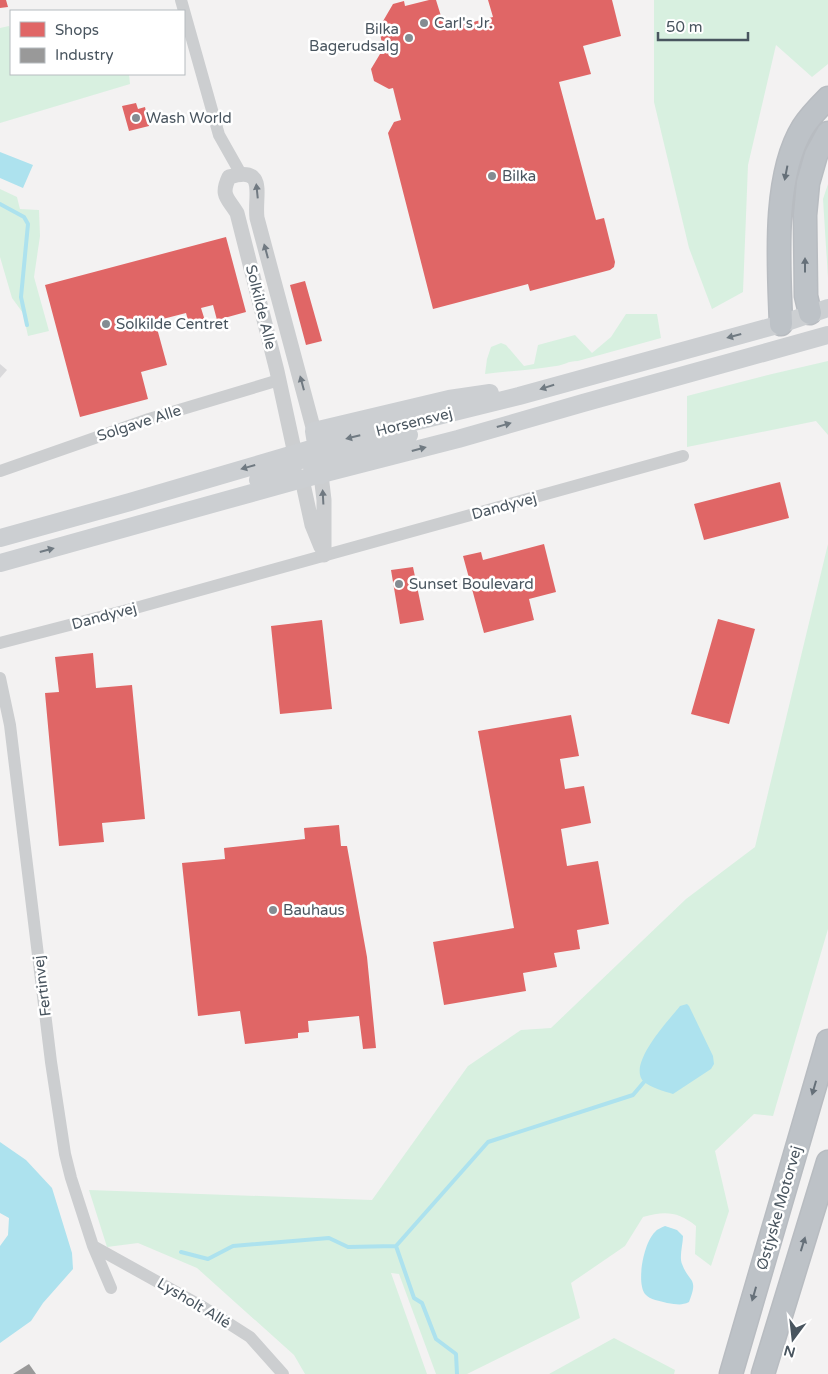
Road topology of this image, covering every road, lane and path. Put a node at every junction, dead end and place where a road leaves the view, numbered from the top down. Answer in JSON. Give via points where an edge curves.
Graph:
{"nodes":[{"id":1,"x":185,"y":14,"type":"edge"},
{"id":2,"x":828,"y":98,"type":"edge"},
{"id":3,"x":828,"y":133,"type":"edge"},
{"id":4,"x":235,"y":175,"type":"junction"},
{"id":5,"x":819,"y":311,"type":"edge"},
{"id":6,"x":787,"y":328,"type":"junction"},
{"id":7,"x":820,"y":337,"type":"edge"},
{"id":8,"x":279,"y":380,"type":"junction"},
{"id":9,"x":659,"y":382,"type":"junction"},
{"id":10,"x":519,"y":396,"type":"junction"},
{"id":11,"x":318,"y":453,"type":"junction"},
{"id":12,"x":683,"y":456,"type":"dead end"},
{"id":13,"x":298,"y":465,"type":"junction"},
{"id":14,"x":0,"y":471,"type":"edge"},
{"id":15,"x":130,"y":502,"type":"junction"},
{"id":16,"x":0,"y":538,"type":"edge"},
{"id":17,"x":0,"y":547,"type":"edge"},
{"id":18,"x":324,"y":555,"type":"junction"},
{"id":19,"x":0,"y":563,"type":"edge"},
{"id":20,"x":0,"y":644,"type":"edge"},
{"id":21,"x":0,"y":678,"type":"edge"},
{"id":22,"x":828,"y":1041,"type":"edge"},
{"id":23,"x":828,"y":1162,"type":"edge"},
{"id":24,"x":93,"y":1246,"type":"junction"},
{"id":25,"x":111,"y":1288,"type":"dead end"},
{"id":26,"x":283,"y":1374,"type":"edge"},
{"id":27,"x":730,"y":1374,"type":"edge"},
{"id":28,"x":763,"y":1374,"type":"edge"}],
"edges":[{"from":1,"to":4,"type":"street","name":"Solkilde Alle","via":[[219,135]]},
{"from":2,"to":6,"type":"highway","one_way":true,"via":[[803,127],[788,163],[783,188],[780,217]]},
{"from":5,"to":3,"type":"highway","one_way":true,"via":[[806,296],[805,215],[808,183],[816,155]]},
{"from":4,"to":8,"type":"street","name":"Solkilde Alle","via":[[225,190],[226,197],[238,213]]},
{"from":11,"to":4,"type":"street","name":"Solkilde Alle","one_way":true,"via":[[257,218],[257,187],[250,175]]},
{"from":5,"to":6,"type":"main road","name":"Horsensvej"},
{"from":6,"to":7,"type":"main road"},
{"from":6,"to":9,"type":"main road","via":[[777,339],[678,367]]},
{"from":6,"to":10,"type":"main road","name":"Horsensvej","one_way":true},
{"from":7,"to":9,"type":"main road","name":"Horsensvej"},
{"from":8,"to":13,"type":"street","name":"Solkilde Alle"},
{"from":8,"to":14,"type":"street","name":"Solgave Alle","via":[[149,419]]},
{"from":11,"to":9,"type":"main road","name":"Horsensvej","one_way":true,"via":[[458,439]]},
{"from":10,"to":11,"type":"main road","name":"Horsensvej","one_way":true},
{"from":10,"to":11,"type":"main road","via":[[487,393],[449,399]]},
{"from":11,"to":13,"type":"main road","name":"Horsensvej"},
{"from":11,"to":13,"type":"main road","name":"Horsensvej"},
{"from":18,"to":11,"type":"street","one_way":true,"via":[[324,500]]},
{"from":12,"to":18,"type":"street","name":"Dandyvej"},
{"from":13,"to":15,"type":"main road","name":"Horsensvej","one_way":true},
{"from":13,"to":18,"type":"street","via":[[312,525]]},
{"from":19,"to":13,"type":"main road","one_way":true,"via":[[178,514],[209,494]]},
{"from":15,"to":16,"type":"main road","name":"Horsensvej"},
{"from":15,"to":17,"type":"main road","via":[[96,521]]},
{"from":18,"to":20,"type":"street","name":"Dandyvej"},
{"from":21,"to":24,"type":"street","name":"Fertinvej","via":[[10,725],[58,1115],[71,1178]]},
{"from":22,"to":27,"type":"highway","name":"Østjyske Motorvej","one_way":true},
{"from":28,"to":23,"type":"highway","one_way":true},
{"from":24,"to":25,"type":"street","name":"Fertinvej"},
{"from":24,"to":26,"type":"street","name":"Lysholt Allé","via":[[250,1337]]}]}
